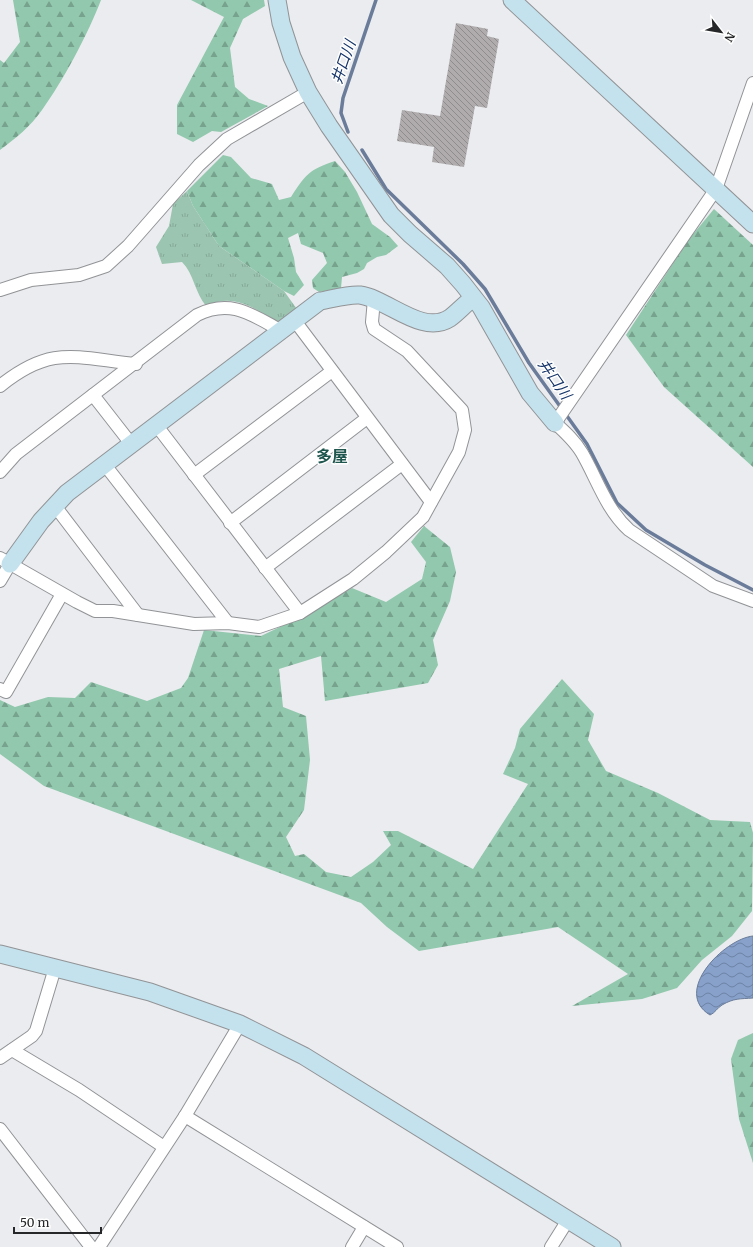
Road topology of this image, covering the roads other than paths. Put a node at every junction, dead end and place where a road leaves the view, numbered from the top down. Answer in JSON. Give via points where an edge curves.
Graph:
{"nodes":[{"id":1,"x":277,"y":0,"type":"edge"},
{"id":2,"x":512,"y":0,"type":"edge"},
{"id":3,"x":753,"y":83,"type":"edge"},
{"id":4,"x":308,"y":92,"type":"junction"},
{"id":5,"x":716,"y":189,"type":"junction"},
{"id":6,"x":753,"y":224,"type":"edge"},
{"id":7,"x":0,"y":290,"type":"edge"},
{"id":8,"x":473,"y":298,"type":"junction"},
{"id":9,"x":374,"y":299,"type":"junction"},
{"id":10,"x":288,"y":326,"type":"junction"},
{"id":11,"x":136,"y":364,"type":"junction"},
{"id":12,"x":332,"y":371,"type":"junction"},
{"id":13,"x":0,"y":386,"type":"edge"},
{"id":14,"x":93,"y":394,"type":"junction"},
{"id":15,"x":367,"y":418,"type":"junction"},
{"id":16,"x":555,"y":423,"type":"junction"},
{"id":17,"x":157,"y":426,"type":"junction"},
{"id":18,"x":132,"y":445,"type":"junction"},
{"id":19,"x":402,"y":464,"type":"junction"},
{"id":20,"x":105,"y":465,"type":"junction"},
{"id":21,"x":0,"y":472,"type":"edge"},
{"id":22,"x":194,"y":475,"type":"junction"},
{"id":23,"x":431,"y":502,"type":"junction"},
{"id":24,"x":55,"y":506,"type":"junction"},
{"id":25,"x":230,"y":523,"type":"junction"},
{"id":26,"x":5,"y":561,"type":"edge"},
{"id":27,"x":265,"y":568,"type":"junction"},
{"id":28,"x":0,"y":581,"type":"edge"},
{"id":29,"x":62,"y":594,"type":"junction"},
{"id":30,"x":753,"y":601,"type":"edge"},
{"id":31,"x":300,"y":613,"type":"junction"},
{"id":32,"x":138,"y":615,"type":"junction"},
{"id":33,"x":228,"y":623,"type":"junction"},
{"id":34,"x":0,"y":689,"type":"edge"},
{"id":35,"x":0,"y":954,"type":"edge"},
{"id":36,"x":55,"y":968,"type":"junction"},
{"id":37,"x":240,"y":1024,"type":"junction"},
{"id":38,"x":12,"y":1050,"type":"junction"},
{"id":39,"x":0,"y":1058,"type":"edge"},
{"id":40,"x":185,"y":1116,"type":"junction"},
{"id":41,"x":0,"y":1129,"type":"edge"},
{"id":42,"x":164,"y":1147,"type":"junction"},
{"id":43,"x":568,"y":1220,"type":"junction"},
{"id":44,"x":364,"y":1227,"type":"junction"},
{"id":45,"x":91,"y":1247,"type":"edge"},
{"id":46,"x":99,"y":1247,"type":"edge"},
{"id":47,"x":352,"y":1247,"type":"edge"},
{"id":48,"x":396,"y":1247,"type":"edge"},
{"id":49,"x":552,"y":1247,"type":"edge"},
{"id":50,"x":612,"y":1247,"type":"edge"}],
"edges":[{"from":1,"to":4,"type":"street","via":[[287,42]]},
{"from":2,"to":5,"type":"street"},
{"from":3,"to":5,"type":"street"},
{"from":4,"to":7,"type":"street","via":[[227,139],[199,165],[128,246],[106,266],[78,275],[31,280]]},
{"from":4,"to":8,"type":"street","via":[[382,203],[410,234],[447,266]]},
{"from":5,"to":6,"type":"street"},
{"from":5,"to":16,"type":"street"},
{"from":8,"to":9,"type":"street","via":[[449,318],[433,323],[415,319]]},
{"from":8,"to":16,"type":"street","via":[[530,393]]},
{"from":9,"to":10,"type":"street","via":[[359,295],[320,301]]},
{"from":9,"to":23,"type":"street","via":[[374,328],[407,351],[462,410],[465,430],[460,452]]},
{"from":10,"to":11,"type":"street","via":[[245,311],[213,309],[197,316]]},
{"from":10,"to":12,"type":"street"},
{"from":10,"to":17,"type":"street"},
{"from":11,"to":13,"type":"street","via":[[83,356],[58,356],[28,367]]},
{"from":11,"to":14,"type":"street"},
{"from":12,"to":15,"type":"street"},
{"from":12,"to":22,"type":"street"},
{"from":14,"to":18,"type":"street"},
{"from":14,"to":21,"type":"street","via":[[16,454]]},
{"from":15,"to":19,"type":"street"},
{"from":15,"to":25,"type":"street"},
{"from":16,"to":30,"type":"street","via":[[581,452],[615,514],[629,530],[713,586]]},
{"from":17,"to":18,"type":"street"},
{"from":17,"to":22,"type":"street"},
{"from":18,"to":20,"type":"street"},
{"from":19,"to":23,"type":"street"},
{"from":19,"to":27,"type":"street"},
{"from":20,"to":24,"type":"street","via":[[67,493]]},
{"from":20,"to":33,"type":"street"},
{"from":22,"to":25,"type":"street"},
{"from":23,"to":31,"type":"street","via":[[423,517],[386,552],[353,579]]},
{"from":24,"to":26,"type":"street"},
{"from":24,"to":32,"type":"street"},
{"from":25,"to":27,"type":"street"},
{"from":26,"to":28,"type":"street"},
{"from":26,"to":29,"type":"street"},
{"from":27,"to":31,"type":"street"},
{"from":29,"to":32,"type":"street","via":[[95,611]]},
{"from":29,"to":34,"type":"street","via":[[6,692]]},
{"from":31,"to":33,"type":"street","via":[[259,627]]},
{"from":32,"to":33,"type":"street","via":[[194,624]]},
{"from":35,"to":36,"type":"street"},
{"from":36,"to":37,"type":"street","via":[[150,992]]},
{"from":36,"to":38,"type":"street","via":[[36,1031]]},
{"from":37,"to":40,"type":"street"},
{"from":37,"to":43,"type":"street","via":[[304,1056]]},
{"from":38,"to":39,"type":"street"},
{"from":38,"to":42,"type":"street","via":[[79,1090]]},
{"from":40,"to":42,"type":"street"},
{"from":40,"to":44,"type":"street"},
{"from":41,"to":45,"type":"street"},
{"from":42,"to":46,"type":"street"},
{"from":43,"to":49,"type":"street"},
{"from":43,"to":50,"type":"street"},
{"from":44,"to":47,"type":"street"},
{"from":44,"to":48,"type":"street"}]}
